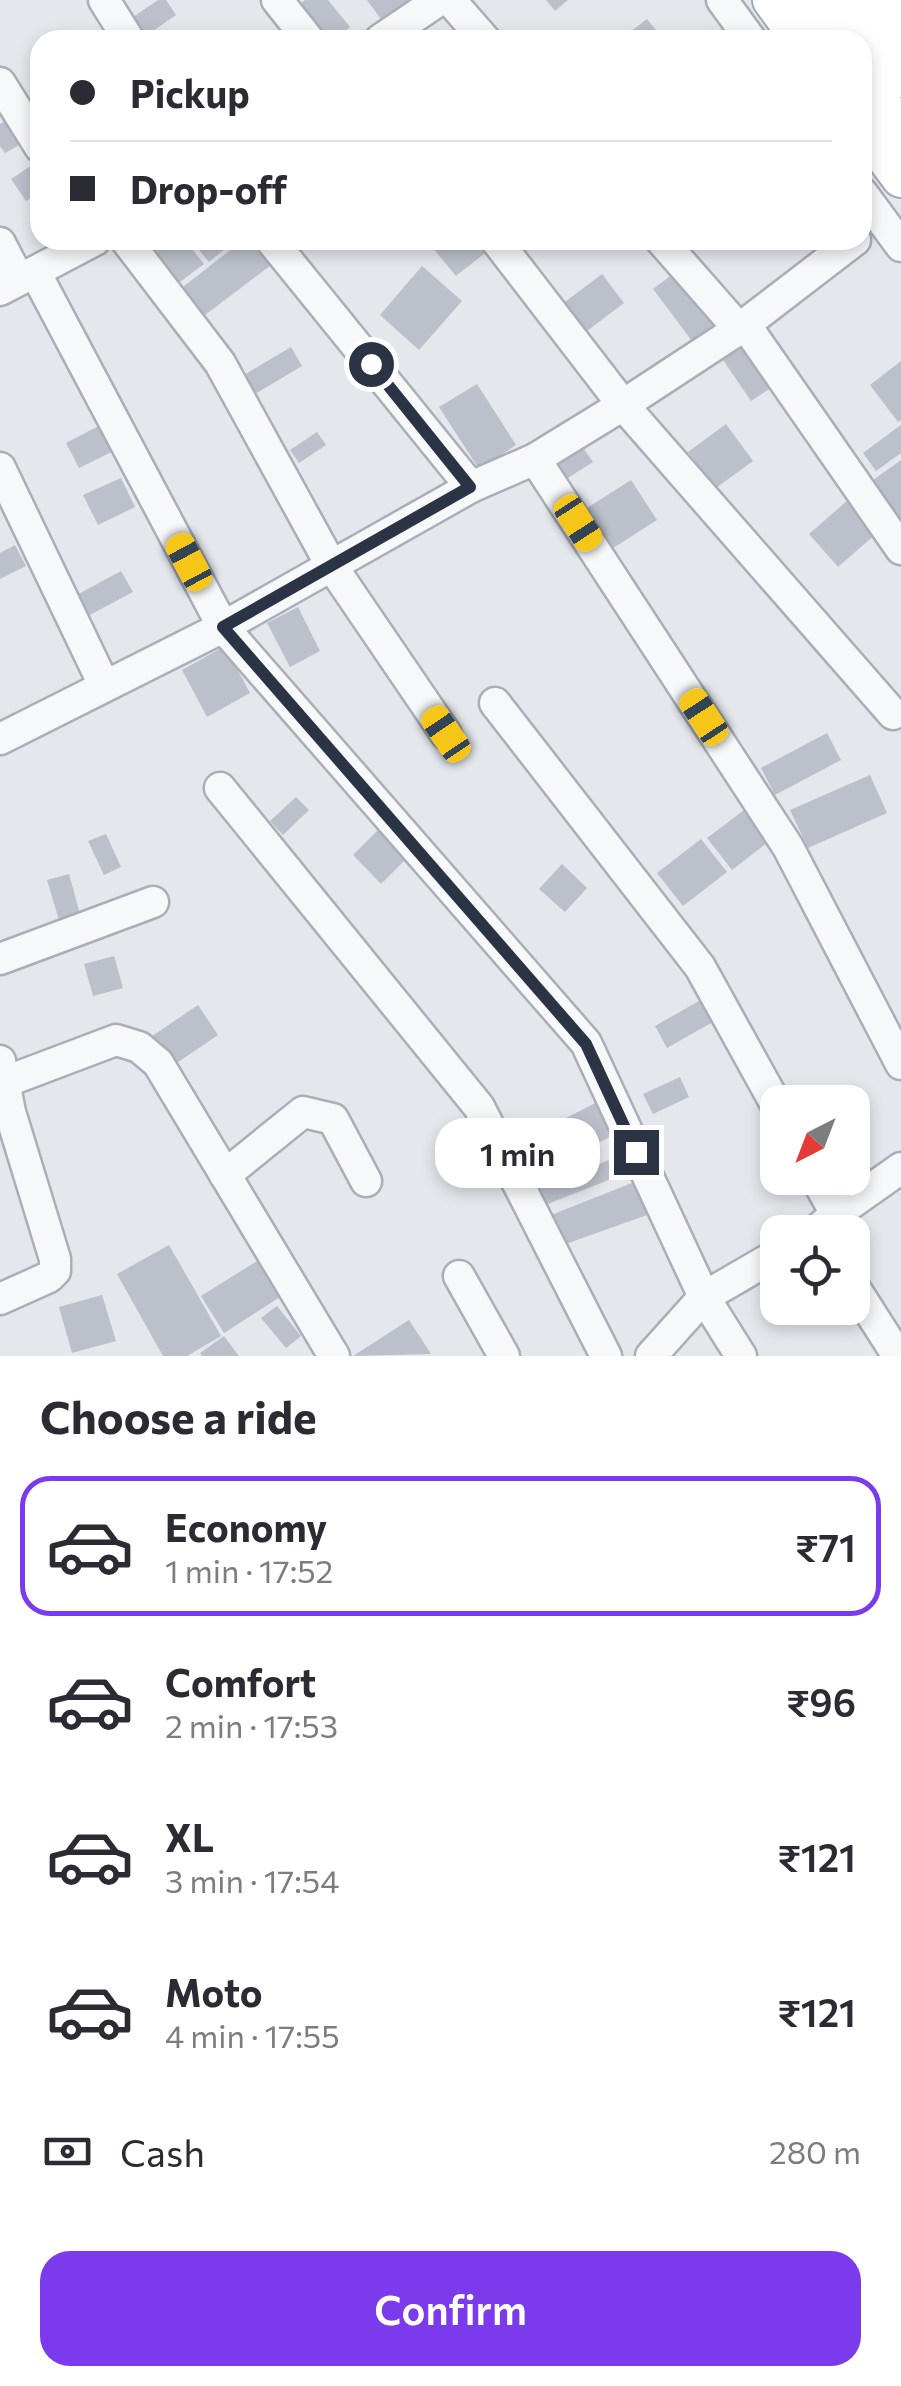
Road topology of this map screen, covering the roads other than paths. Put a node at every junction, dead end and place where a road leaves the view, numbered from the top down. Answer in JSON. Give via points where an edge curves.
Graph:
{"nodes":[{"id":1,"x":104,"y":0,"type":"edge"},
{"id":2,"x":278,"y":0,"type":"edge"},
{"id":3,"x":439,"y":0,"type":"edge"},
{"id":4,"x":450,"y":0,"type":"edge"},
{"id":5,"x":722,"y":0,"type":"edge"},
{"id":6,"x":772,"y":0,"type":"edge"},
{"id":7,"x":804,"y":0,"type":"edge"},
{"id":8,"x":846,"y":0,"type":"edge"},
{"id":9,"x":885,"y":0,"type":"edge"},
{"id":10,"x":901,"y":24,"type":"edge"},
{"id":11,"x":123,"y":30,"type":"edge"},
{"id":12,"x":302,"y":30,"type":"edge"},
{"id":13,"x":395,"y":30,"type":"edge"},
{"id":14,"x":476,"y":30,"type":"edge"},
{"id":15,"x":744,"y":30,"type":"edge"},
{"id":16,"x":794,"y":30,"type":"edge"},
{"id":17,"x":826,"y":30,"type":"edge"},
{"id":18,"x":868,"y":30,"type":"edge"},
{"id":19,"x":872,"y":36,"type":"edge"},
{"id":20,"x":901,"y":76,"type":"edge"},
{"id":21,"x":0,"y":83,"type":"edge"},
{"id":22,"x":872,"y":95,"type":"edge"},
{"id":23,"x":30,"y":131,"type":"edge"},
{"id":24,"x":901,"y":134,"type":"edge"},
{"id":25,"x":872,"y":139,"type":"edge"},
{"id":26,"x":901,"y":178,"type":"edge"},
{"id":27,"x":872,"y":226,"type":"edge"},
{"id":28,"x":0,"y":244,"type":"edge"},
{"id":29,"x":901,"y":246,"type":"edge"},
{"id":30,"x":76,"y":250,"type":"edge"},
{"id":31,"x":134,"y":250,"type":"edge"},
{"id":32,"x":279,"y":250,"type":"edge"},
{"id":33,"x":504,"y":250,"type":"edge"},
{"id":34,"x":669,"y":250,"type":"edge"},
{"id":35,"x":841,"y":250,"type":"edge"},
{"id":36,"x":18,"y":281,"type":"edge"},
{"id":37,"x":739,"y":329,"type":"junction"},
{"id":38,"x":623,"y":406,"type":"junction"},
{"id":39,"x":535,"y":458,"type":"junction"},
{"id":40,"x":0,"y":468,"type":"edge"},
{"id":41,"x":470,"y":487,"type":"junction"},
{"id":42,"x":901,"y":550,"type":"edge"},
{"id":43,"x":331,"y":565,"type":"junction"},
{"id":44,"x":223,"y":627,"type":"junction"},
{"id":45,"x":104,"y":685,"type":"junction"},
{"id":46,"x":495,"y":703,"type":"dead end"},
{"id":47,"x":893,"y":714,"type":"dead end"},
{"id":48,"x":446,"y":734,"type":"dead end"},
{"id":49,"x":0,"y":738,"type":"edge"},
{"id":50,"x":220,"y":788,"type":"dead end"},
{"id":51,"x":153,"y":902,"type":"dead end"},
{"id":52,"x":0,"y":959,"type":"edge"},
{"id":53,"x":901,"y":1064,"type":"edge"},
{"id":54,"x":2,"y":1071,"type":"edge"},
{"id":55,"x":765,"y":1085,"type":"edge"},
{"id":56,"x":5,"y":1114,"type":"edge"},
{"id":57,"x":901,"y":1168,"type":"edge"},
{"id":58,"x":225,"y":1175,"type":"junction"},
{"id":59,"x":366,"y":1180,"type":"dead end"},
{"id":60,"x":838,"y":1215,"type":"edge"},
{"id":61,"x":760,"y":1264,"type":"edge"},
{"id":62,"x":459,"y":1276,"type":"dead end"},
{"id":63,"x":704,"y":1297,"type":"junction"},
{"id":64,"x":0,"y":1299,"type":"edge"},
{"id":65,"x":870,"y":1312,"type":"edge"},
{"id":66,"x":334,"y":1356,"type":"edge"},
{"id":67,"x":504,"y":1356,"type":"edge"},
{"id":68,"x":606,"y":1356,"type":"edge"},
{"id":69,"x":651,"y":1356,"type":"edge"},
{"id":70,"x":741,"y":1356,"type":"edge"},
{"id":71,"x":898,"y":1356,"type":"edge"}],
"edges":[{"from":1,"to":11,"type":"street"},
{"from":2,"to":12,"type":"street"},
{"from":3,"to":13,"type":"street"},
{"from":4,"to":14,"type":"street"},
{"from":5,"to":15,"type":"street"},
{"from":6,"to":16,"type":"main road"},
{"from":7,"to":17,"type":"highway"},
{"from":8,"to":18,"type":"highway"},
{"from":9,"to":10,"type":"main road"},
{"from":19,"to":20,"type":"highway"},
{"from":21,"to":23,"type":"street"},
{"from":22,"to":24,"type":"highway"},
{"from":25,"to":26,"type":"main road"},
{"from":27,"to":29,"type":"street"},
{"from":28,"to":36,"type":"street"},
{"from":30,"to":36,"type":"street"},
{"from":31,"to":43,"type":"street","via":[[220,362]]},
{"from":32,"to":41,"type":"street"},
{"from":33,"to":38,"type":"street"},
{"from":34,"to":37,"type":"street"},
{"from":35,"to":37,"type":"street"},
{"from":36,"to":44,"type":"street"},
{"from":37,"to":38,"type":"street"},
{"from":37,"to":42,"type":"street","via":[[752,333]]},
{"from":38,"to":39,"type":"street"},
{"from":38,"to":47,"type":"street"},
{"from":39,"to":41,"type":"street"},
{"from":39,"to":53,"type":"street","via":[[788,847]]},
{"from":40,"to":45,"type":"street"},
{"from":41,"to":43,"type":"street"},
{"from":43,"to":44,"type":"street"},
{"from":43,"to":48,"type":"street"},
{"from":44,"to":45,"type":"street"},
{"from":44,"to":63,"type":"street","via":[[586,1044]]},
{"from":45,"to":49,"type":"street"},
{"from":46,"to":55,"type":"street","via":[[700,967]]},
{"from":50,"to":68,"type":"street","via":[[480,1107]]},
{"from":51,"to":52,"type":"street"},
{"from":54,"to":56,"type":"street"},
{"from":54,"to":58,"type":"street","via":[[116,1040],[139,1047],[158,1063]]},
{"from":56,"to":64,"type":"street","via":[[55,1271]]},
{"from":57,"to":60,"type":"street"},
{"from":58,"to":59,"type":"street","via":[[303,1112],[332,1119]]},
{"from":58,"to":66,"type":"street"},
{"from":61,"to":63,"type":"street"},
{"from":62,"to":67,"type":"street"},
{"from":63,"to":69,"type":"street"},
{"from":63,"to":70,"type":"street"},
{"from":65,"to":71,"type":"street"}]}
